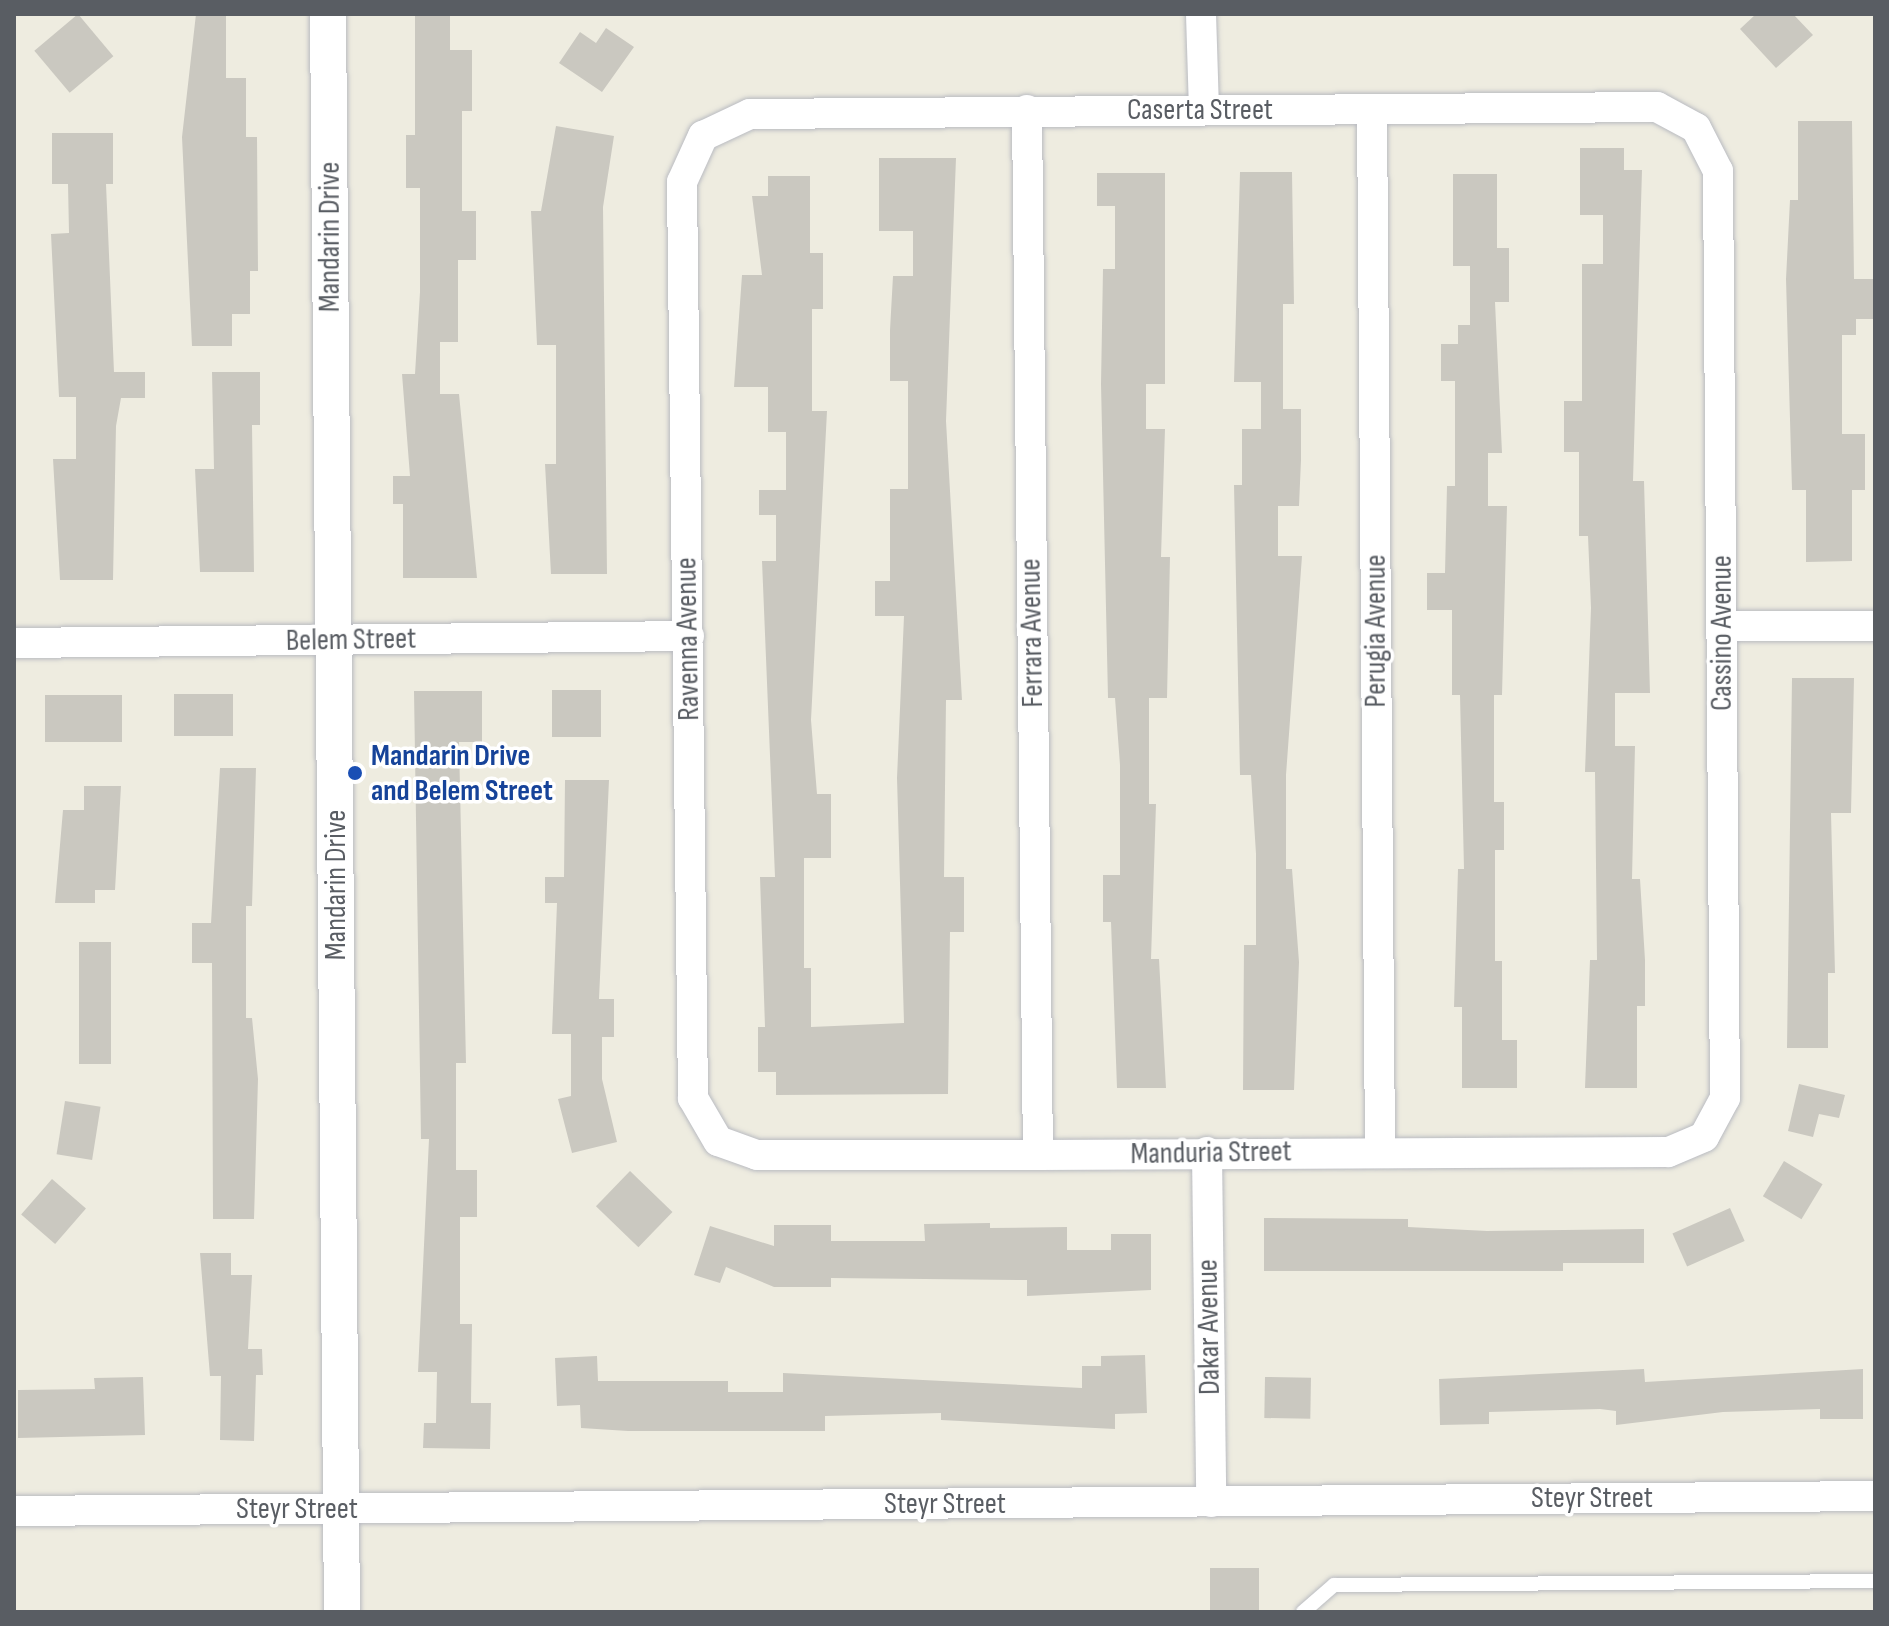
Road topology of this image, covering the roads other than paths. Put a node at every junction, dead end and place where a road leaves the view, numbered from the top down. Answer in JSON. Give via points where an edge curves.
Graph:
{"nodes":[{"id":1,"x":328,"y":14,"type":"edge"},
{"id":2,"x":1201,"y":14,"type":"edge"},
{"id":3,"x":1027,"y":110,"type":"junction"},
{"id":4,"x":1204,"y":110,"type":"junction"},
{"id":5,"x":1372,"y":110,"type":"junction"},
{"id":6,"x":1696,"y":128,"type":"joint"},
{"id":7,"x":703,"y":136,"type":"joint"},
{"id":8,"x":1722,"y":626,"type":"junction"},
{"id":9,"x":1875,"y":626,"type":"edge"},
{"id":10,"x":689,"y":636,"type":"junction"},
{"id":11,"x":334,"y":640,"type":"junction"},
{"id":12,"x":14,"y":643,"type":"edge"},
{"id":13,"x":1704,"y":1137,"type":"joint"},
{"id":14,"x":718,"y":1141,"type":"joint"},
{"id":15,"x":1207,"y":1152,"type":"junction"},
{"id":16,"x":1380,"y":1152,"type":"junction"},
{"id":17,"x":1038,"y":1155,"type":"junction"},
{"id":18,"x":1875,"y":1496,"type":"edge"},
{"id":19,"x":1211,"y":1502,"type":"junction"},
{"id":20,"x":341,"y":1509,"type":"junction"},
{"id":21,"x":14,"y":1511,"type":"edge"},
{"id":22,"x":1875,"y":1581,"type":"edge"},
{"id":23,"x":342,"y":1612,"type":"edge"},
{"id":24,"x":1303,"y":1612,"type":"edge"}],
"edges":[{"from":1,"to":11,"type":"street","name":"Mandarin Drive"},
{"from":2,"to":4,"type":"street"},
{"from":3,"to":4,"type":"street","name":"Caserta Street"},
{"from":3,"to":7,"type":"street","name":"Caserta Street","via":[[750,114]]},
{"from":3,"to":17,"type":"street","name":"Ferrara Avenue"},
{"from":4,"to":5,"type":"street","name":"Caserta Street"},
{"from":5,"to":6,"type":"street","name":"Caserta Street","via":[[1657,107]]},
{"from":5,"to":16,"type":"street","name":"Perugia Avenue"},
{"from":6,"to":8,"type":"street","name":"Cassino Avenue","via":[[1718,171]]},
{"from":7,"to":10,"type":"street","name":"Ravenna Avenue","via":[[682,182]]},
{"from":8,"to":9,"type":"street"},
{"from":8,"to":13,"type":"street","name":"Cassino Avenue","via":[[1725,1098]]},
{"from":10,"to":11,"type":"street","name":"Belem Street"},
{"from":10,"to":14,"type":"street","name":"Ravenna Avenue","via":[[693,1098]]},
{"from":11,"to":12,"type":"street","name":"Belem Street"},
{"from":11,"to":20,"type":"street","name":"Mandarin Drive"},
{"from":13,"to":16,"type":"street","name":"Manduria Street","via":[[1668,1152]]},
{"from":14,"to":17,"type":"street","name":"Manduria Street","via":[[757,1155]]},
{"from":15,"to":16,"type":"street","name":"Manduria Street"},
{"from":15,"to":17,"type":"street","name":"Manduria Street"},
{"from":15,"to":19,"type":"street","name":"Dakar Avenue"},
{"from":18,"to":19,"type":"street","name":"Steyr Street"},
{"from":19,"to":20,"type":"street","name":"Steyr Street"},
{"from":20,"to":21,"type":"street","name":"Steyr Street"},
{"from":20,"to":23,"type":"street","name":"Mandarin Drive"},
{"from":22,"to":24,"type":"lane","via":[[1334,1585]]}]}
